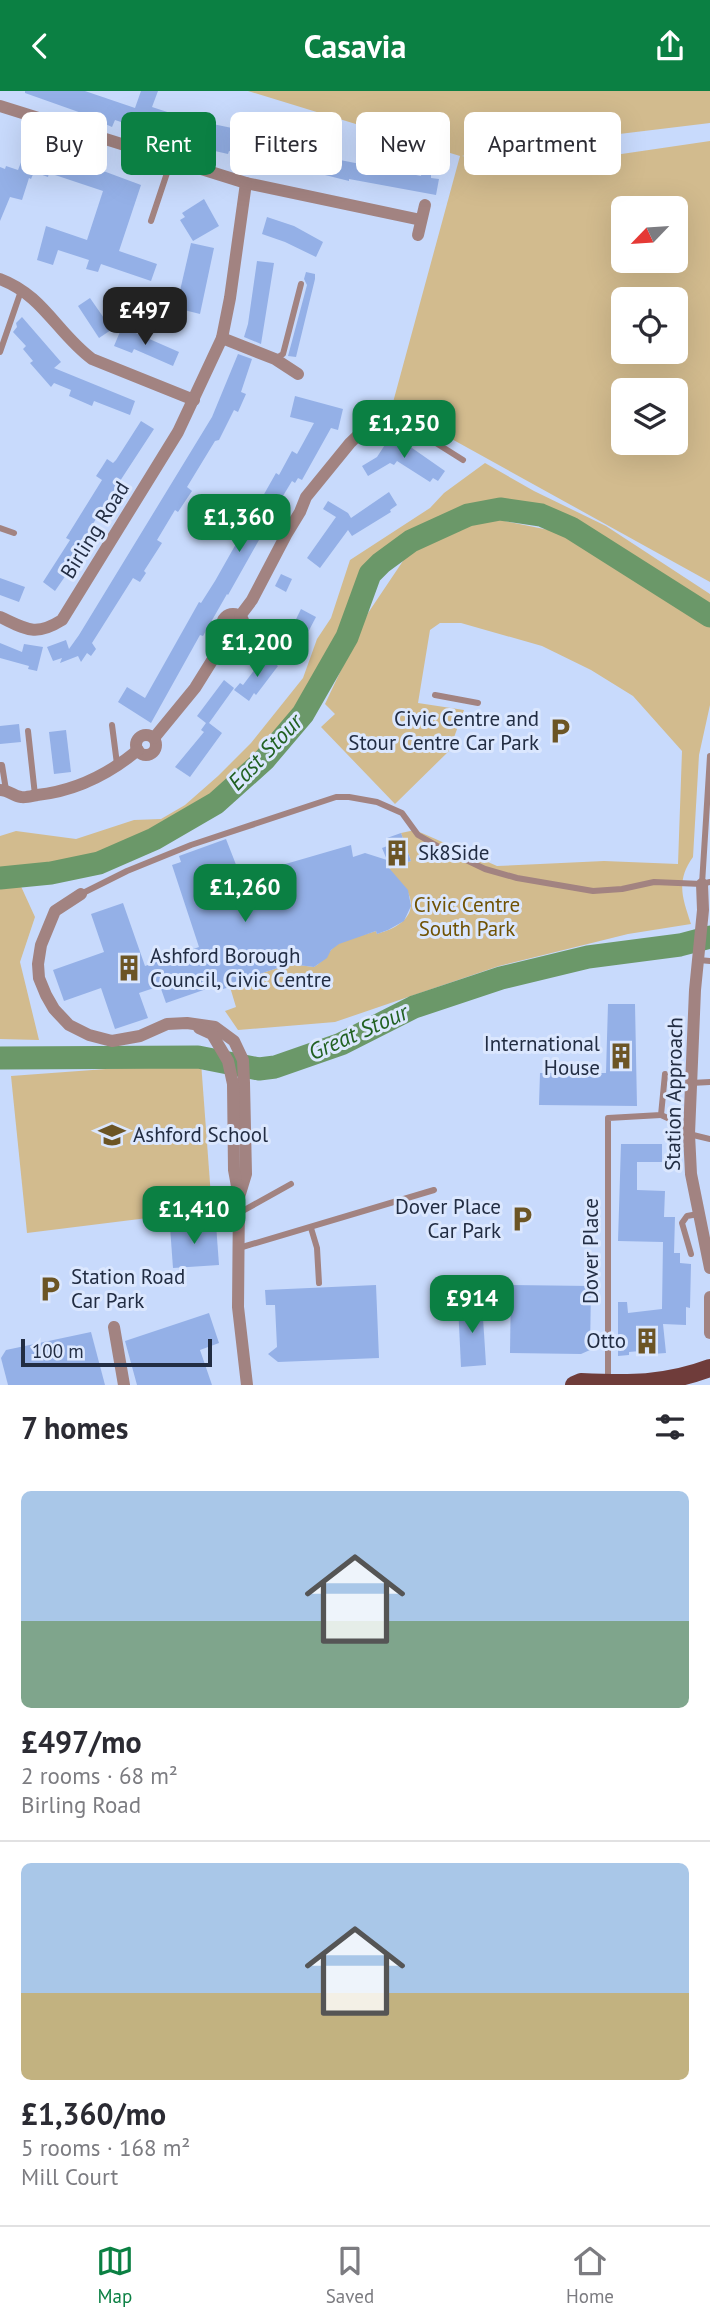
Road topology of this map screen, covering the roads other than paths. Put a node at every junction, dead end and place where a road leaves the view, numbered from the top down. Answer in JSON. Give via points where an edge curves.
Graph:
{"nodes":[{"id":1,"x":0,"y":106,"type":"edge"},
{"id":2,"x":121,"y":145,"type":"edge"},
{"id":3,"x":216,"y":174,"type":"edge"},
{"id":4,"x":167,"y":175,"type":"edge"},
{"id":5,"x":246,"y":183,"type":"junction"},
{"id":6,"x":425,"y":205,"type":"dead end"},
{"id":7,"x":421,"y":220,"type":"junction"},
{"id":8,"x":152,"y":221,"type":"dead end"},
{"id":9,"x":418,"y":235,"type":"dead end"},
{"id":10,"x":0,"y":279,"type":"edge"},
{"id":11,"x":300,"y":284,"type":"dead end"},
{"id":12,"x":22,"y":289,"type":"junction"},
{"id":13,"x":222,"y":338,"type":"junction"},
{"id":14,"x":0,"y":352,"type":"edge"},
{"id":15,"x":275,"y":359,"type":"junction"},
{"id":16,"x":298,"y":374,"type":"dead end"},
{"id":17,"x":194,"y":400,"type":"junction"},
{"id":18,"x":363,"y":408,"type":"dead end"},
{"id":19,"x":392,"y":412,"type":"joint"},
{"id":20,"x":372,"y":422,"type":"junction"},
{"id":21,"x":463,"y":460,"type":"dead end"},
{"id":22,"x":0,"y":528,"type":"edge"},
{"id":23,"x":14,"y":533,"type":"dead end"},
{"id":24,"x":0,"y":617,"type":"edge"},
{"id":25,"x":435,"y":695,"type":"dead end"},
{"id":26,"x":478,"y":703,"type":"dead end"},
{"id":27,"x":112,"y":725,"type":"dead end"},
{"id":28,"x":28,"y":731,"type":"dead end"},
{"id":29,"x":710,"y":756,"type":"edge"},
{"id":30,"x":0,"y":765,"type":"edge"},
{"id":31,"x":117,"y":766,"type":"junction"},
{"id":32,"x":3,"y":790,"type":"edge"},
{"id":33,"x":35,"y":795,"type":"junction"},
{"id":34,"x":706,"y":883,"type":"edge"},
{"id":35,"x":81,"y":894,"type":"joint"},
{"id":36,"x":703,"y":959,"type":"edge"},
{"id":37,"x":187,"y":1023,"type":"junction"},
{"id":38,"x":665,"y":1074,"type":"dead end"},
{"id":39,"x":710,"y":1082,"type":"edge"},
{"id":40,"x":691,"y":1083,"type":"junction"},
{"id":41,"x":238,"y":1084,"type":"junction"},
{"id":42,"x":661,"y":1115,"type":"junction"},
{"id":43,"x":689,"y":1131,"type":"junction"},
{"id":44,"x":710,"y":1139,"type":"edge"},
{"id":45,"x":291,"y":1184,"type":"dead end"},
{"id":46,"x":435,"y":1189,"type":"dead end"},
{"id":47,"x":239,"y":1213,"type":"junction"},
{"id":48,"x":698,"y":1214,"type":"junction"},
{"id":49,"x":311,"y":1228,"type":"junction"},
{"id":50,"x":239,"y":1248,"type":"junction"},
{"id":51,"x":691,"y":1254,"type":"dead end"},
{"id":52,"x":710,"y":1268,"type":"edge"},
{"id":53,"x":319,"y":1283,"type":"dead end"},
{"id":54,"x":710,"y":1297,"type":"edge"},
{"id":55,"x":114,"y":1327,"type":"dead end"},
{"id":56,"x":710,"y":1333,"type":"edge"},
{"id":57,"x":710,"y":1368,"type":"edge"},
{"id":58,"x":608,"y":1383,"type":"junction"},
{"id":59,"x":668,"y":1383,"type":"edge"},
{"id":60,"x":124,"y":1385,"type":"edge"},
{"id":61,"x":247,"y":1385,"type":"edge"},
{"id":62,"x":574,"y":1385,"type":"edge"}],
"edges":[{"from":1,"to":2,"type":"street"},
{"from":3,"to":5,"type":"street"},
{"from":4,"to":8,"type":"lane"},
{"from":5,"to":7,"type":"street"},
{"from":5,"to":13,"type":"street","name":"Birling Road"},
{"from":6,"to":7,"type":"street"},
{"from":7,"to":9,"type":"street"},
{"from":10,"to":12,"type":"street"},
{"from":11,"to":15,"type":"lane","via":[[283,353]]},
{"from":12,"to":14,"type":"lane"},
{"from":12,"to":17,"type":"street","via":[[92,359]]},
{"from":13,"to":15,"type":"street"},
{"from":13,"to":17,"type":"street","name":"Birling Road"},
{"from":15,"to":16,"type":"street"},
{"from":17,"to":24,"type":"street","name":"Birling Road","via":[[62,620],[48,629],[31,631]]},
{"from":18,"to":20,"type":"street"},
{"from":19,"to":20,"type":"street"},
{"from":19,"to":21,"type":"lane"},
{"from":20,"to":31,"type":"street","via":[[306,496],[252,600],[240,616],[233,614],[224,620],[223,630],[229,635],[195,688],[154,738],[141,736],[138,750]]},
{"from":22,"to":23,"type":"lane"},
{"from":25,"to":26,"type":"lane"},
{"from":27,"to":31,"type":"lane"},
{"from":28,"to":33,"type":"lane"},
{"from":29,"to":34,"type":"lane"},
{"from":30,"to":32,"type":"lane"},
{"from":31,"to":33,"type":"street","via":[[94,780]]},
{"from":32,"to":33,"type":"street","via":[[20,797]]},
{"from":34,"to":35,"type":"lane","via":[[654,882],[593,891],[517,878],[485,869],[418,835],[402,813],[377,802],[336,797],[191,845]]},
{"from":34,"to":36,"type":"street","name":"Station Approach"},
{"from":35,"to":37,"type":"street","via":[[55,911],[41,945],[39,978],[54,1009],[69,1025],[112,1041],[167,1024]]},
{"from":36,"to":40,"type":"street","name":"Station Approach","via":[[695,990]]},
{"from":37,"to":41,"type":"street","via":[[212,1034]]},
{"from":37,"to":41,"type":"street","via":[[215,1027],[234,1041],[243,1060]]},
{"from":38,"to":42,"type":"lane"},
{"from":39,"to":40,"type":"lane"},
{"from":40,"to":43,"type":"street","name":"Station Approach"},
{"from":41,"to":47,"type":"street","via":[[246,1174]]},
{"from":42,"to":43,"type":"lane"},
{"from":42,"to":58,"type":"lane","name":"Dover Place","via":[[608,1118]]},
{"from":43,"to":44,"type":"lane"},
{"from":43,"to":48,"type":"street","name":"Station Approach"},
{"from":45,"to":47,"type":"lane"},
{"from":46,"to":49,"type":"lane"},
{"from":47,"to":50,"type":"street"},
{"from":48,"to":51,"type":"lane","via":[[687,1216],[682,1223]]},
{"from":48,"to":52,"type":"street","name":"Station Approach"},
{"from":49,"to":50,"type":"lane"},
{"from":49,"to":53,"type":"lane"},
{"from":50,"to":61,"type":"street","via":[[238,1307]]},
{"from":54,"to":56,"type":"street"},
{"from":55,"to":60,"type":"street"},
{"from":57,"to":59,"type":"main road"},
{"from":58,"to":59,"type":"main road"},
{"from":58,"to":62,"type":"main road"}]}
